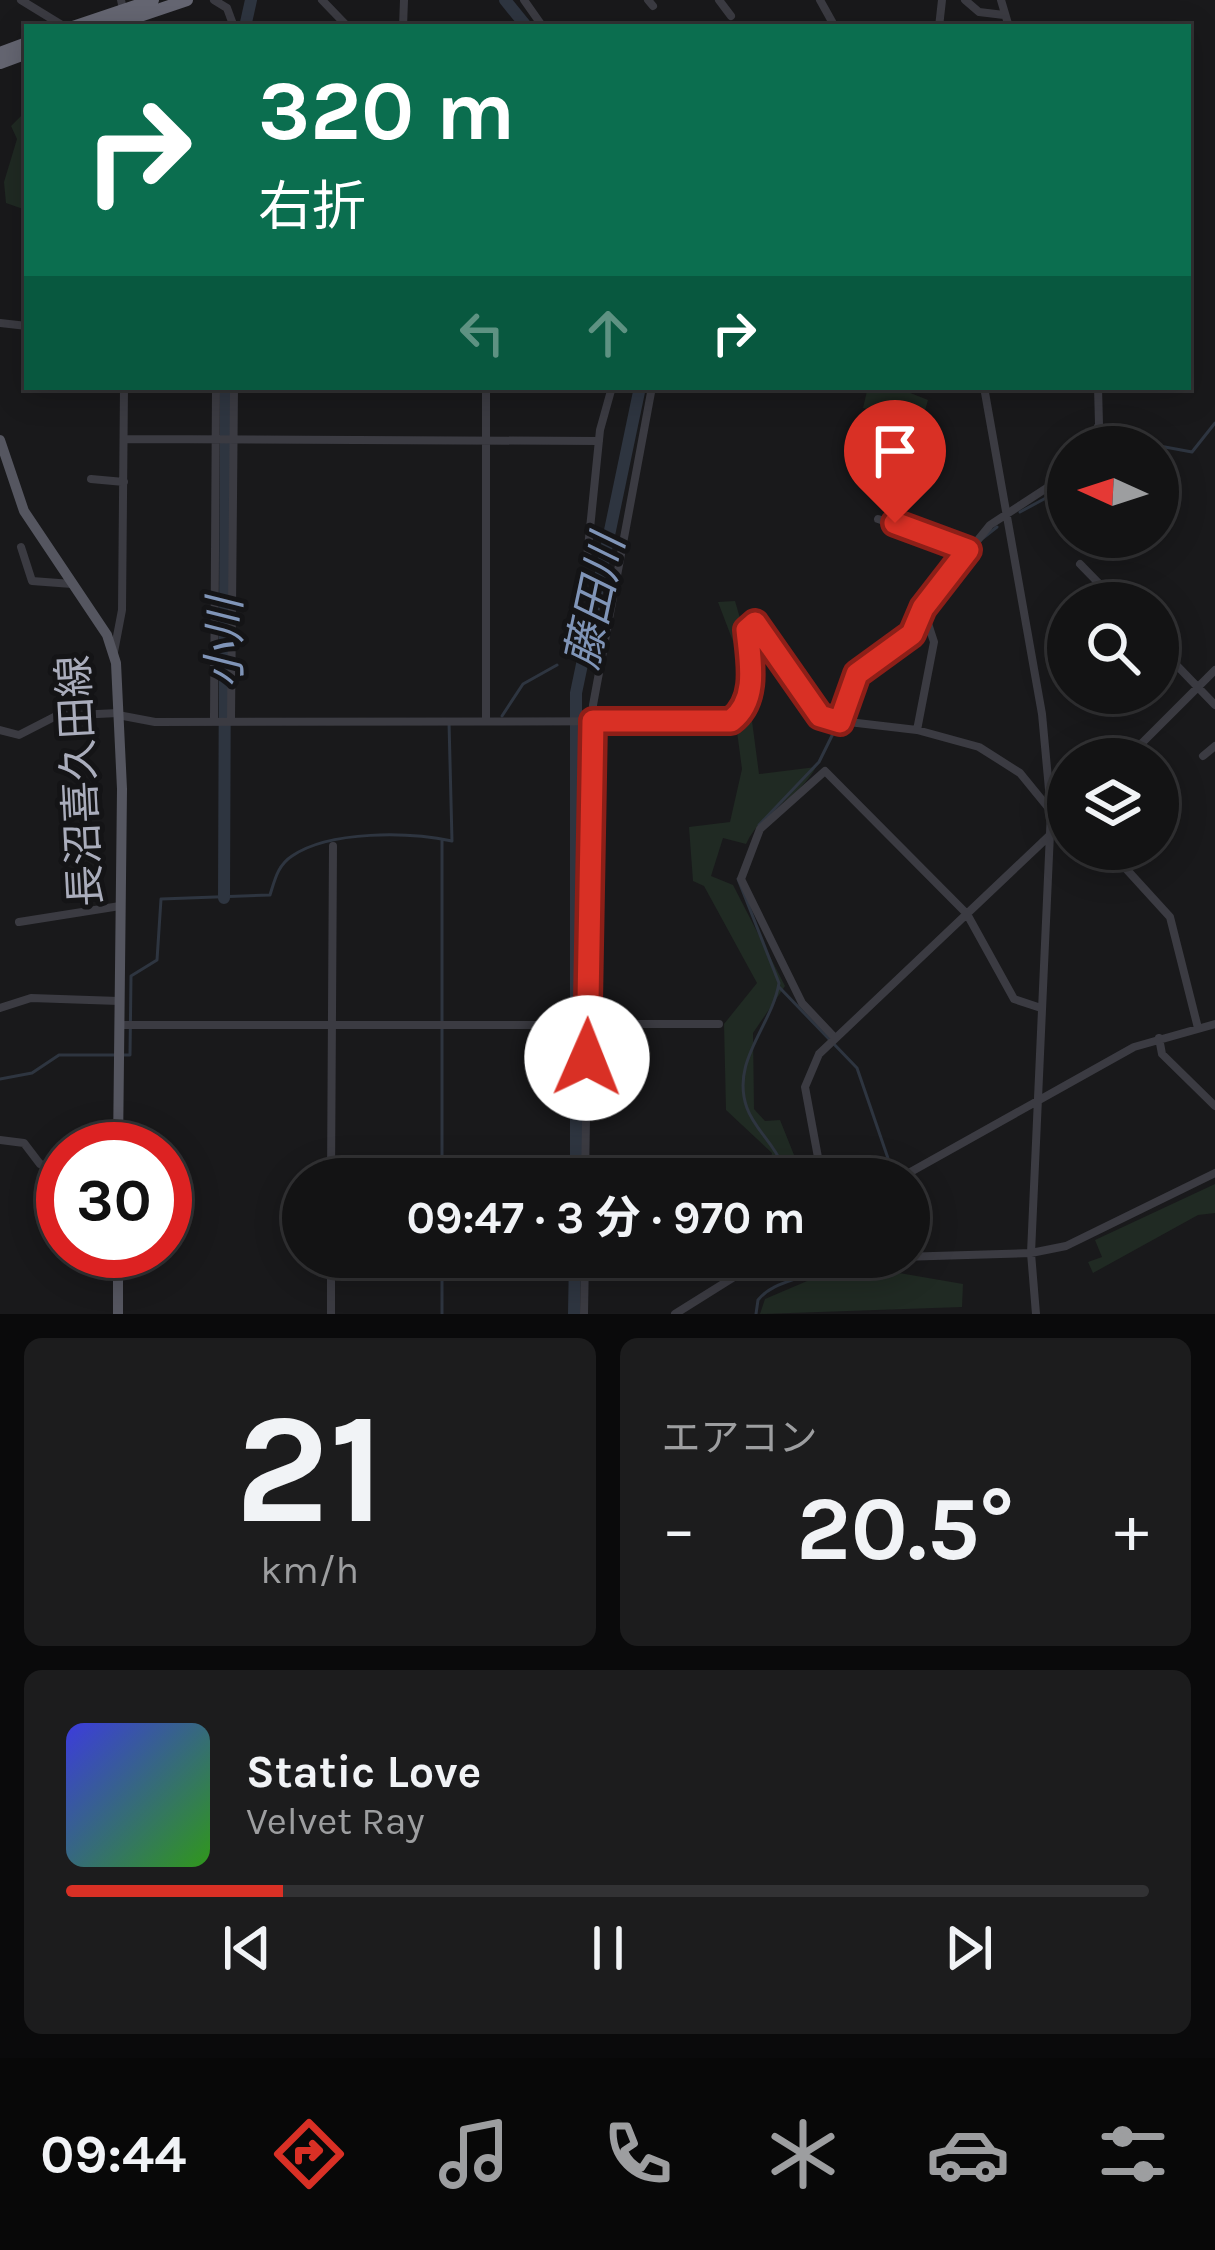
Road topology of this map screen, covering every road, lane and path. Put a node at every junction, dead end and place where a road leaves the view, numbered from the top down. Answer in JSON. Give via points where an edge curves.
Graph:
{"nodes":[{"id":1,"x":21,"y":0,"type":"edge"},
{"id":2,"x":153,"y":0,"type":"edge"},
{"id":3,"x":187,"y":0,"type":"edge"},
{"id":4,"x":214,"y":0,"type":"edge"},
{"id":5,"x":322,"y":0,"type":"edge"},
{"id":6,"x":719,"y":0,"type":"edge"},
{"id":7,"x":965,"y":0,"type":"edge"},
{"id":8,"x":1001,"y":0,"type":"edge"},
{"id":9,"x":124,"y":14,"type":"edge"},
{"id":10,"x":1004,"y":15,"type":"junction"},
{"id":11,"x":731,"y":16,"type":"dead end"},
{"id":12,"x":64,"y":24,"type":"edge"},
{"id":13,"x":82,"y":24,"type":"edge"},
{"id":14,"x":233,"y":24,"type":"edge"},
{"id":15,"x":345,"y":24,"type":"edge"},
{"id":16,"x":1008,"y":24,"type":"edge"},
{"id":17,"x":124,"y":390,"type":"edge"},
{"id":18,"x":217,"y":390,"type":"edge"},
{"id":19,"x":234,"y":390,"type":"edge"},
{"id":20,"x":486,"y":390,"type":"edge"},
{"id":21,"x":611,"y":390,"type":"edge"},
{"id":22,"x":651,"y":390,"type":"edge"},
{"id":23,"x":984,"y":390,"type":"edge"},
{"id":24,"x":1098,"y":390,"type":"edge"},
{"id":25,"x":1098,"y":426,"type":"edge"},
{"id":26,"x":0,"y":440,"type":"edge"},
{"id":27,"x":218,"y":440,"type":"junction"},
{"id":28,"x":236,"y":440,"type":"junction"},
{"id":29,"x":124,"y":441,"type":"junction"},
{"id":30,"x":486,"y":441,"type":"junction"},
{"id":31,"x":599,"y":441,"type":"junction"},
{"id":32,"x":91,"y":479,"type":"dead end"},
{"id":33,"x":124,"y":482,"type":"junction"},
{"id":34,"x":1047,"y":487,"type":"edge"},
{"id":35,"x":1006,"y":513,"type":"junction"},
{"id":36,"x":878,"y":519,"type":"dead end"},
{"id":37,"x":21,"y":547,"type":"dead end"},
{"id":38,"x":968,"y":550,"type":"junction"},
{"id":39,"x":587,"y":558,"type":"dead end"},
{"id":40,"x":1080,"y":565,"type":"dead end"},
{"id":41,"x":1097,"y":582,"type":"edge"},
{"id":42,"x":74,"y":584,"type":"junction"},
{"id":43,"x":923,"y":618,"type":"junction"},
{"id":44,"x":114,"y":652,"type":"junction"},
{"id":45,"x":1179,"y":668,"type":"edge"},
{"id":46,"x":1215,"y":670,"type":"edge"},
{"id":47,"x":1197,"y":686,"type":"junction"},
{"id":48,"x":1215,"y":705,"type":"edge"},
{"id":49,"x":118,"y":714,"type":"junction"},
{"id":50,"x":214,"y":720,"type":"junction"},
{"id":51,"x":231,"y":720,"type":"junction"},
{"id":52,"x":486,"y":720,"type":"junction"},
{"id":53,"x":593,"y":721,"type":"junction"},
{"id":54,"x":840,"y":722,"type":"junction"},
{"id":55,"x":0,"y":730,"type":"edge"},
{"id":56,"x":917,"y":730,"type":"junction"},
{"id":57,"x":1146,"y":738,"type":"edge"},
{"id":58,"x":1215,"y":746,"type":"edge"},
{"id":59,"x":1203,"y":757,"type":"dead end"},
{"id":60,"x":1047,"y":768,"type":"edge"},
{"id":61,"x":1047,"y":806,"type":"edge"},
{"id":62,"x":1047,"y":838,"type":"edge"},
{"id":63,"x":333,"y":846,"type":"dead end"},
{"id":64,"x":1048,"y":870,"type":"edge"},
{"id":65,"x":1127,"y":870,"type":"edge"},
{"id":66,"x":121,"y":906,"type":"junction"},
{"id":67,"x":967,"y":914,"type":"junction"},
{"id":68,"x":19,"y":922,"type":"dead end"},
{"id":69,"x":119,"y":1001,"type":"junction"},
{"id":70,"x":0,"y":1008,"type":"edge"},
{"id":71,"x":1041,"y":1008,"type":"junction"},
{"id":72,"x":332,"y":1024,"type":"junction"},
{"id":73,"x":588,"y":1024,"type":"junction"},
{"id":74,"x":719,"y":1024,"type":"dead end"},
{"id":75,"x":1215,"y":1024,"type":"edge"},
{"id":76,"x":119,"y":1025,"type":"junction"},
{"id":77,"x":547,"y":1025,"type":"dead end"},
{"id":78,"x":1198,"y":1028,"type":"junction"},
{"id":79,"x":835,"y":1038,"type":"junction"},
{"id":80,"x":1159,"y":1038,"type":"junction"},
{"id":81,"x":1036,"y":1101,"type":"junction"},
{"id":82,"x":1215,"y":1106,"type":"edge"},
{"id":83,"x":118,"y":1122,"type":"edge"},
{"id":84,"x":0,"y":1140,"type":"edge"},
{"id":85,"x":331,"y":1158,"type":"edge"},
{"id":86,"x":586,"y":1158,"type":"edge"},
{"id":87,"x":818,"y":1158,"type":"edge"},
{"id":88,"x":36,"y":1159,"type":"edge"},
{"id":89,"x":930,"y":1161,"type":"edge"},
{"id":90,"x":1215,"y":1173,"type":"edge"},
{"id":91,"x":1031,"y":1253,"type":"junction"},
{"id":92,"x":930,"y":1256,"type":"edge"},
{"id":93,"x":118,"y":1278,"type":"edge"},
{"id":94,"x":331,"y":1278,"type":"edge"},
{"id":95,"x":585,"y":1278,"type":"edge"},
{"id":96,"x":732,"y":1278,"type":"edge"},
{"id":97,"x":118,"y":1314,"type":"edge"},
{"id":98,"x":331,"y":1314,"type":"edge"},
{"id":99,"x":584,"y":1314,"type":"edge"},
{"id":100,"x":675,"y":1314,"type":"edge"},
{"id":101,"x":1036,"y":1314,"type":"edge"}],
"edges":[{"from":1,"to":12,"type":"street"},
{"from":2,"to":9,"type":"highway"},
{"from":3,"to":9,"type":"highway"},
{"from":4,"to":14,"type":"street"},
{"from":5,"to":15,"type":"street"},
{"from":6,"to":11,"type":"street"},
{"from":7,"to":10,"type":"street","via":[[979,12]]},
{"from":8,"to":10,"type":"street"},
{"from":9,"to":13,"type":"highway"},
{"from":10,"to":16,"type":"street"},
{"from":17,"to":29,"type":"street"},
{"from":18,"to":27,"type":"street"},
{"from":19,"to":28,"type":"street"},
{"from":20,"to":30,"type":"street"},
{"from":21,"to":31,"type":"street"},
{"from":22,"to":53,"type":"street"},
{"from":23,"to":35,"type":"street"},
{"from":24,"to":25,"type":"street"},
{"from":26,"to":42,"type":"main road","name":"長沼喜久田線","via":[[24,511]]},
{"from":27,"to":28,"type":"street"},
{"from":27,"to":29,"type":"street"},
{"from":27,"to":50,"type":"street"},
{"from":28,"to":30,"type":"street"},
{"from":28,"to":51,"type":"street"},
{"from":29,"to":33,"type":"street"},
{"from":30,"to":31,"type":"street"},
{"from":30,"to":52,"type":"street"},
{"from":31,"to":39,"type":"street"},
{"from":32,"to":33,"type":"street"},
{"from":33,"to":44,"type":"street"},
{"from":34,"to":35,"type":"street"},
{"from":35,"to":38,"type":"street"},
{"from":35,"to":60,"type":"street"},
{"from":36,"to":38,"type":"street"},
{"from":37,"to":42,"type":"street","via":[[32,581]]},
{"from":38,"to":43,"type":"street"},
{"from":40,"to":41,"type":"street"},
{"from":42,"to":44,"type":"main road","name":"長沼喜久田線"},
{"from":43,"to":54,"type":"street","via":[[857,674]]},
{"from":43,"to":56,"type":"street","via":[[934,643]]},
{"from":44,"to":49,"type":"main road","name":"長沼喜久田線"},
{"from":45,"to":47,"type":"street"},
{"from":46,"to":47,"type":"street"},
{"from":47,"to":48,"type":"street"},
{"from":47,"to":57,"type":"street"},
{"from":49,"to":50,"type":"street"},
{"from":49,"to":55,"type":"street","via":[[56,716],[19,735]]},
{"from":49,"to":66,"type":"main road","name":"長沼喜久田線"},
{"from":50,"to":51,"type":"street"},
{"from":51,"to":52,"type":"street"},
{"from":52,"to":53,"type":"street"},
{"from":53,"to":54,"type":"street","via":[[731,721],[752,677],[747,630],[755,623],[820,716]]},
{"from":53,"to":73,"type":"street"},
{"from":54,"to":56,"type":"street"},
{"from":56,"to":61,"type":"street","via":[[979,747],[1020,773]]},
{"from":58,"to":59,"type":"street"},
{"from":62,"to":67,"type":"street"},
{"from":63,"to":72,"type":"street"},
{"from":64,"to":71,"type":"street"},
{"from":65,"to":78,"type":"street","via":[[1170,917]]},
{"from":66,"to":68,"type":"street"},
{"from":66,"to":69,"type":"main road","name":"長沼喜久田線"},
{"from":67,"to":71,"type":"street","via":[[1015,999]]},
{"from":67,"to":79,"type":"street"},
{"from":67,"to":79,"type":"street","via":[[825,771],[760,829],[741,866],[741,888],[802,1003]]},
{"from":69,"to":70,"type":"street","via":[[31,998]]},
{"from":69,"to":76,"type":"main road","name":"長沼喜久田線"},
{"from":71,"to":81,"type":"street"},
{"from":72,"to":76,"type":"street"},
{"from":72,"to":77,"type":"street"},
{"from":72,"to":85,"type":"street"},
{"from":73,"to":74,"type":"street"},
{"from":73,"to":86,"type":"street"},
{"from":75,"to":78,"type":"street"},
{"from":76,"to":83,"type":"main road","name":"長沼喜久田線"},
{"from":78,"to":80,"type":"street"},
{"from":79,"to":87,"type":"street","via":[[805,1087]]},
{"from":80,"to":81,"type":"street"},
{"from":80,"to":82,"type":"street","via":[[1162,1054]]},
{"from":81,"to":89,"type":"street"},
{"from":81,"to":91,"type":"street"},
{"from":84,"to":88,"type":"street","via":[[24,1143]]},
{"from":90,"to":91,"type":"street","via":[[1066,1246]]},
{"from":91,"to":92,"type":"street"},
{"from":91,"to":101,"type":"street"},
{"from":93,"to":97,"type":"main road"},
{"from":94,"to":98,"type":"street"},
{"from":95,"to":99,"type":"street"},
{"from":96,"to":100,"type":"street"}]}
